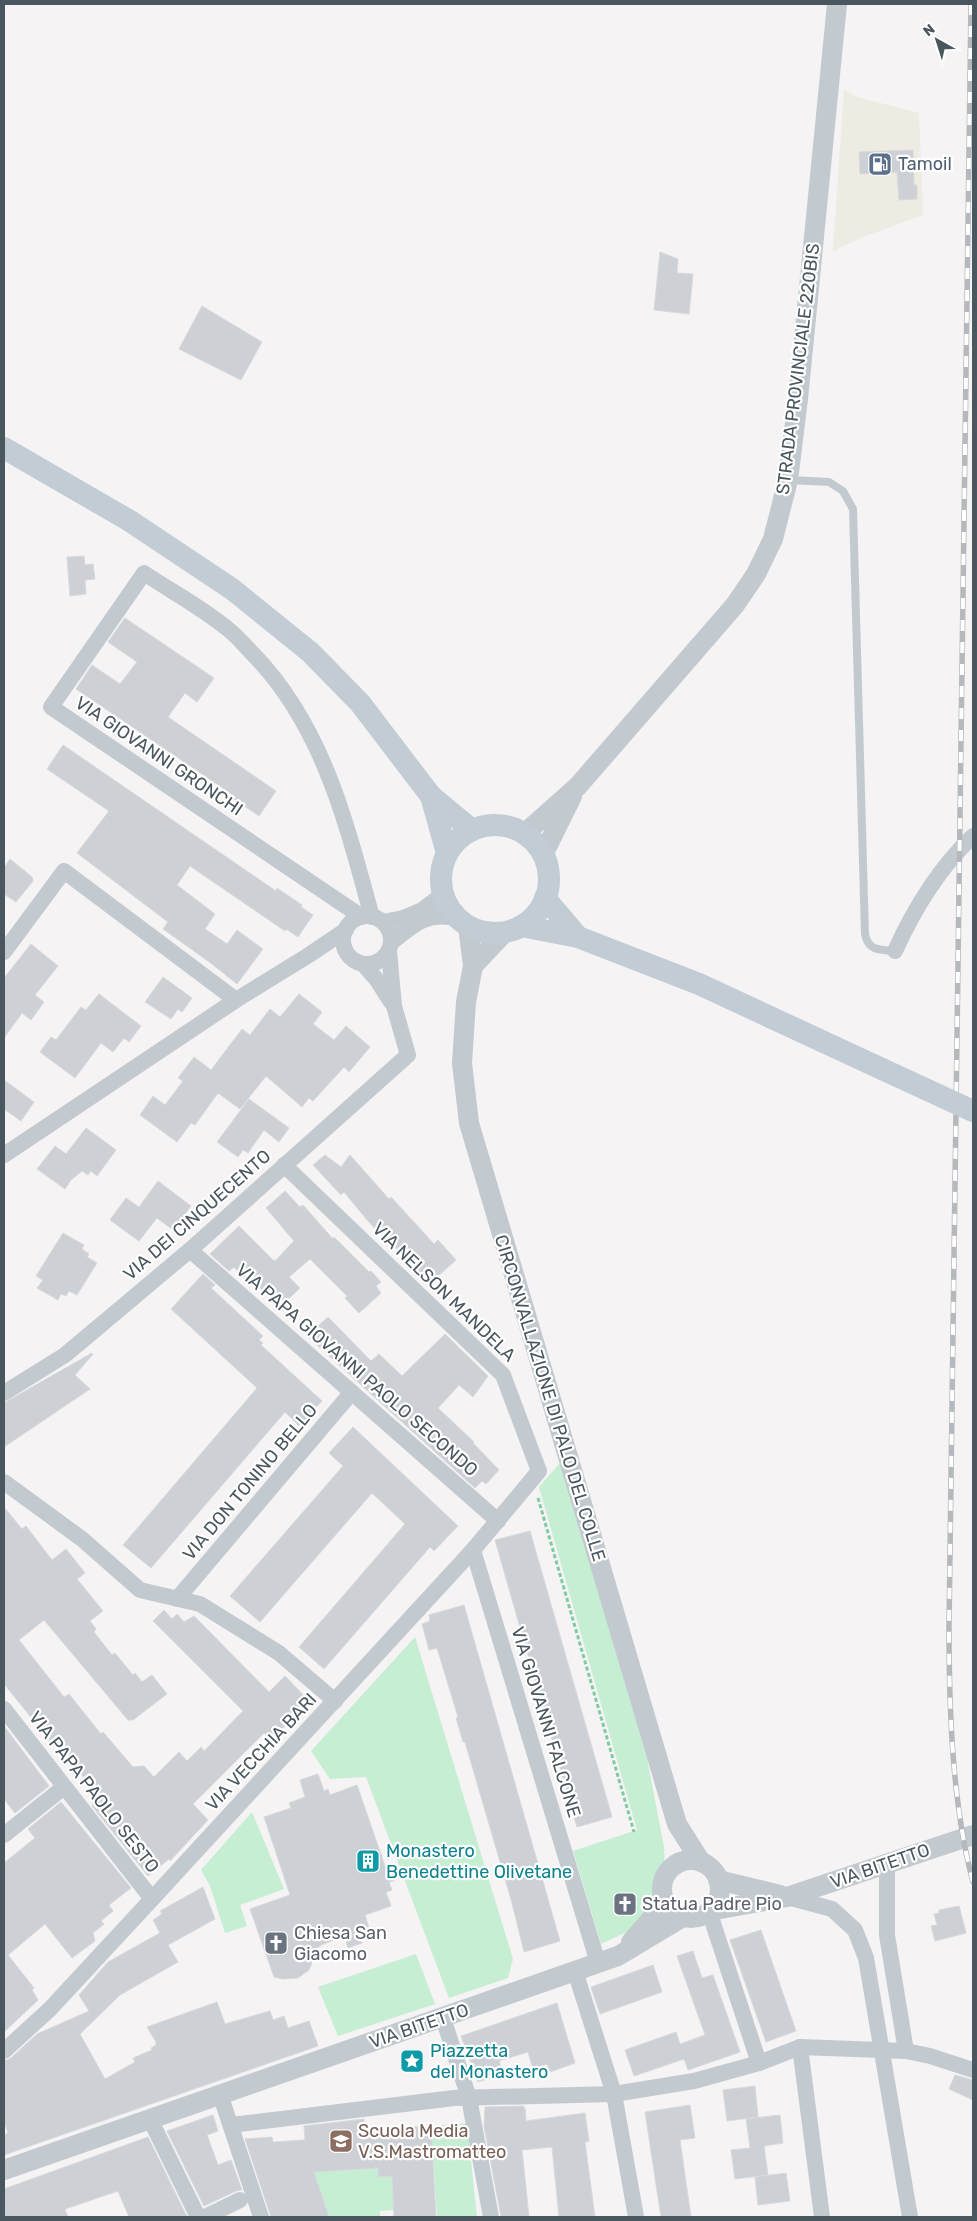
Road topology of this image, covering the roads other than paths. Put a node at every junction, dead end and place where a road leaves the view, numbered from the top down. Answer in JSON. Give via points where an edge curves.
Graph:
{"nodes":[{"id":1,"x":837,"y":4,"type":"edge"},
{"id":2,"x":4,"y":448,"type":"edge"},
{"id":3,"x":788,"y":480,"type":"junction"},
{"id":4,"x":578,"y":786,"type":"junction"},
{"id":5,"x":431,"y":796,"type":"junction"},
{"id":6,"x":472,"y":830,"type":"junction"},
{"id":7,"x":524,"y":834,"type":"junction"},
{"id":8,"x":973,"y":836,"type":"edge"},
{"id":9,"x":448,"y":853,"type":"junction"},
{"id":10,"x":543,"y":855,"type":"junction"},
{"id":11,"x":443,"y":894,"type":"junction"},
{"id":12,"x":545,"y":898,"type":"junction"},
{"id":13,"x":372,"y":918,"type":"junction"},
{"id":14,"x":463,"y":923,"type":"junction"},
{"id":15,"x":513,"y":929,"type":"junction"},
{"id":16,"x":346,"y":930,"type":"junction"},
{"id":17,"x":578,"y":936,"type":"junction"},
{"id":18,"x":390,"y":947,"type":"junction"},
{"id":19,"x":895,"y":951,"type":"joint"},
{"id":20,"x":4,"y":952,"type":"edge"},
{"id":21,"x":309,"y":955,"type":"junction"},
{"id":22,"x":356,"y":960,"type":"junction"},
{"id":23,"x":473,"y":966,"type":"junction"},
{"id":24,"x":236,"y":1000,"type":"junction"},
{"id":25,"x":394,"y":1006,"type":"junction"},
{"id":26,"x":973,"y":1111,"type":"edge"},
{"id":27,"x":4,"y":1155,"type":"edge"},
{"id":28,"x":284,"y":1165,"type":"junction"},
{"id":29,"x":190,"y":1250,"type":"junction"},
{"id":30,"x":352,"y":1392,"type":"junction"},
{"id":31,"x":4,"y":1393,"type":"edge"},
{"id":32,"x":536,"y":1476,"type":"joint"},
{"id":33,"x":4,"y":1482,"type":"edge"},
{"id":34,"x":498,"y":1521,"type":"junction"},
{"id":35,"x":473,"y":1550,"type":"junction"},
{"id":36,"x":178,"y":1599,"type":"junction"},
{"id":37,"x":335,"y":1701,"type":"junction"},
{"id":38,"x":4,"y":1709,"type":"edge"},
{"id":39,"x":64,"y":1787,"type":"junction"},
{"id":40,"x":677,"y":1824,"type":"junction"},
{"id":41,"x":4,"y":1835,"type":"edge"},
{"id":42,"x":973,"y":1835,"type":"edge"},
{"id":43,"x":701,"y":1862,"type":"junction"},
{"id":44,"x":886,"y":1864,"type":"junction"},
{"id":45,"x":674,"y":1866,"type":"junction"},
{"id":46,"x":718,"y":1880,"type":"junction"},
{"id":47,"x":787,"y":1897,"type":"junction"},
{"id":48,"x":152,"y":1899,"type":"junction"},
{"id":49,"x":666,"y":1902,"type":"junction"},
{"id":50,"x":709,"y":1911,"type":"junction"},
{"id":51,"x":683,"y":1917,"type":"junction"},
{"id":52,"x":618,"y":1956,"type":"junction"},
{"id":53,"x":598,"y":1963,"type":"junction"},
{"id":54,"x":574,"y":1971,"type":"junction"},
{"id":55,"x":443,"y":2018,"type":"junction"},
{"id":56,"x":800,"y":2047,"type":"junction"},
{"id":57,"x":882,"y":2049,"type":"junction"},
{"id":58,"x":4,"y":2051,"type":"edge"},
{"id":59,"x":906,"y":2051,"type":"junction"},
{"id":60,"x":759,"y":2063,"type":"junction"},
{"id":61,"x":973,"y":2070,"type":"edge"},
{"id":62,"x":220,"y":2094,"type":"junction"},
{"id":63,"x":614,"y":2094,"type":"junction"},
{"id":64,"x":470,"y":2098,"type":"junction"},
{"id":65,"x":150,"y":2118,"type":"junction"},
{"id":66,"x":231,"y":2125,"type":"junction"},
{"id":67,"x":4,"y":2170,"type":"edge"},
{"id":68,"x":240,"y":2200,"type":"dead end"},
{"id":69,"x":198,"y":2217,"type":"edge"},
{"id":70,"x":205,"y":2217,"type":"edge"},
{"id":71,"x":261,"y":2217,"type":"edge"},
{"id":72,"x":491,"y":2217,"type":"edge"},
{"id":73,"x":636,"y":2217,"type":"edge"},
{"id":74,"x":822,"y":2217,"type":"edge"},
{"id":75,"x":910,"y":2217,"type":"edge"}],
"edges":[{"from":1,"to":3,"type":"street","name":"STRADA PROVINCIALE 220BIS"},
{"from":2,"to":5,"type":"main road","via":[[130,521],[232,589],[310,652],[360,704]]},
{"from":3,"to":4,"type":"street","name":"STRADA PROVINCIALE 220BIS","via":[[773,538],[756,574],[735,605]]},
{"from":3,"to":19,"type":"lane","via":[[829,482],[843,491],[853,509],[865,934],[875,949]]},
{"from":4,"to":7,"type":"street"},
{"from":4,"to":10,"type":"street"},
{"from":5,"to":6,"type":"main road"},
{"from":5,"to":9,"type":"main road"},
{"from":6,"to":7,"type":"main road","via":[[508,827]]},
{"from":6,"to":9,"type":"main road"},
{"from":7,"to":10,"type":"main road"},
{"from":8,"to":19,"type":"street","via":[[935,879]]},
{"from":9,"to":11,"type":"main road","via":[[442,873]]},
{"from":10,"to":12,"type":"main road","via":[[549,884]]},
{"from":11,"to":13,"type":"street","via":[[422,910],[403,918]]},
{"from":11,"to":14,"type":"main road","via":[[452,912]]},
{"from":12,"to":15,"type":"main road","via":[[536,914]]},
{"from":12,"to":17,"type":"main road"},
{"from":13,"to":13,"type":"street","name":"VIA GIOVANNI GRONCHI","via":[[334,786],[320,752],[289,697],[230,630],[144,573],[52,707]]},
{"from":13,"to":16,"type":"street","via":[[353,921]]},
{"from":13,"to":18,"type":"street","name":"VIA GIOVANNI GRONCHI","via":[[391,935]]},
{"from":14,"to":15,"type":"main road","via":[[491,933]]},
{"from":14,"to":18,"type":"street","via":[[444,915],[424,920],[408,929]]},
{"from":14,"to":23,"type":"street"},
{"from":15,"to":17,"type":"main road"},
{"from":15,"to":23,"type":"street"},
{"from":16,"to":21,"type":"street"},
{"from":16,"to":22,"type":"street","via":[[343,943]]},
{"from":17,"to":26,"type":"main road","bridge":true,"via":[[699,984]]},
{"from":18,"to":22,"type":"street","via":[[378,962]]},
{"from":18,"to":25,"type":"street","name":"VIA GIOVANNI GRONCHI"},
{"from":20,"to":24,"type":"street","via":[[64,871]]},
{"from":21,"to":22,"type":"street","via":[[326,952]]},
{"from":21,"to":24,"type":"street"},
{"from":22,"to":25,"type":"street","via":[[377,980]]},
{"from":23,"to":40,"type":"street","name":"CIRCONVALLAZIONE DI PALO DEL COLLE","via":[[466,1002],[462,1063],[468,1123]]},
{"from":24,"to":27,"type":"street"},
{"from":25,"to":28,"type":"street","name":"VIA DEI CINQUECENTO","via":[[408,1055]]},
{"from":28,"to":29,"type":"street","name":"VIA DEI CINQUECENTO"},
{"from":28,"to":32,"type":"street","name":"VIA NELSON MANDELA","via":[[503,1374]]},
{"from":29,"to":30,"type":"street","name":"VIA PAPA GIOVANNI PAOLO SECONDO"},
{"from":29,"to":31,"type":"street","name":"VIA DEI CINQUECENTO","via":[[65,1355]]},
{"from":30,"to":34,"type":"street","name":"VIA PAPA GIOVANNI PAOLO SECONDO"},
{"from":30,"to":36,"type":"street","name":"VIA DON TONINO BELLO"},
{"from":32,"to":34,"type":"street","name":"VIA VECCHIA BARI"},
{"from":33,"to":36,"type":"street","via":[[82,1539],[140,1590]]},
{"from":34,"to":35,"type":"street","name":"VIA VECCHIA BARI"},
{"from":35,"to":37,"type":"street","name":"VIA VECCHIA BARI"},
{"from":35,"to":53,"type":"street","name":"VIA GIOVANNI FALCONE"},
{"from":36,"to":37,"type":"street","via":[[200,1604],[279,1653]]},
{"from":37,"to":48,"type":"street","name":"VIA VECCHIA BARI"},
{"from":38,"to":39,"type":"street","name":"VIA PAPA PAOLO SESTO"},
{"from":39,"to":41,"type":"street"},
{"from":39,"to":48,"type":"street","name":"VIA PAPA PAOLO SESTO"},
{"from":40,"to":43,"type":"street"},
{"from":40,"to":45,"type":"street"},
{"from":42,"to":44,"type":"street","name":"VIA BITETTO"},
{"from":43,"to":45,"type":"street","via":[[687,1860]]},
{"from":43,"to":46,"type":"street","via":[[713,1870]]},
{"from":44,"to":47,"type":"street","name":"VIA BITETTO"},
{"from":44,"to":59,"type":"street","via":[[887,1935]]},
{"from":45,"to":49,"type":"street","via":[[664,1878],[662,1887]]},
{"from":46,"to":47,"type":"street"},
{"from":46,"to":50,"type":"street","via":[[719,1896]]},
{"from":47,"to":50,"type":"street","name":"VIA BITETTO"},
{"from":47,"to":57,"type":"street","via":[[832,1909],[855,1930],[866,1958]]},
{"from":48,"to":58,"type":"street","name":"VIA VECCHIA BARI","via":[[50,2009]]},
{"from":49,"to":51,"type":"street","via":[[674,1913]]},
{"from":49,"to":52,"type":"street"},
{"from":50,"to":51,"type":"street","via":[[701,1916]]},
{"from":50,"to":60,"type":"street"},
{"from":51,"to":52,"type":"street","name":"VIA BITETTO"},
{"from":52,"to":53,"type":"street","name":"VIA BITETTO"},
{"from":53,"to":54,"type":"street","name":"VIA BITETTO"},
{"from":54,"to":55,"type":"street","name":"VIA BITETTO"},
{"from":54,"to":63,"type":"street"},
{"from":55,"to":62,"type":"street","name":"VIA BITETTO"},
{"from":55,"to":64,"type":"street"},
{"from":56,"to":57,"type":"street"},
{"from":56,"to":60,"type":"street"},
{"from":56,"to":74,"type":"street"},
{"from":57,"to":59,"type":"street"},
{"from":57,"to":75,"type":"street"},
{"from":59,"to":61,"type":"street"},
{"from":60,"to":63,"type":"street","via":[[694,2081]]},
{"from":62,"to":65,"type":"street","name":"VIA BITETTO"},
{"from":62,"to":66,"type":"street"},
{"from":63,"to":64,"type":"street"},
{"from":63,"to":73,"type":"street"},
{"from":64,"to":66,"type":"street"},
{"from":64,"to":72,"type":"street"},
{"from":65,"to":67,"type":"street","name":"VIA BITETTO"},
{"from":65,"to":69,"type":"street"},
{"from":66,"to":71,"type":"street"},
{"from":68,"to":70,"type":"street"}]}
